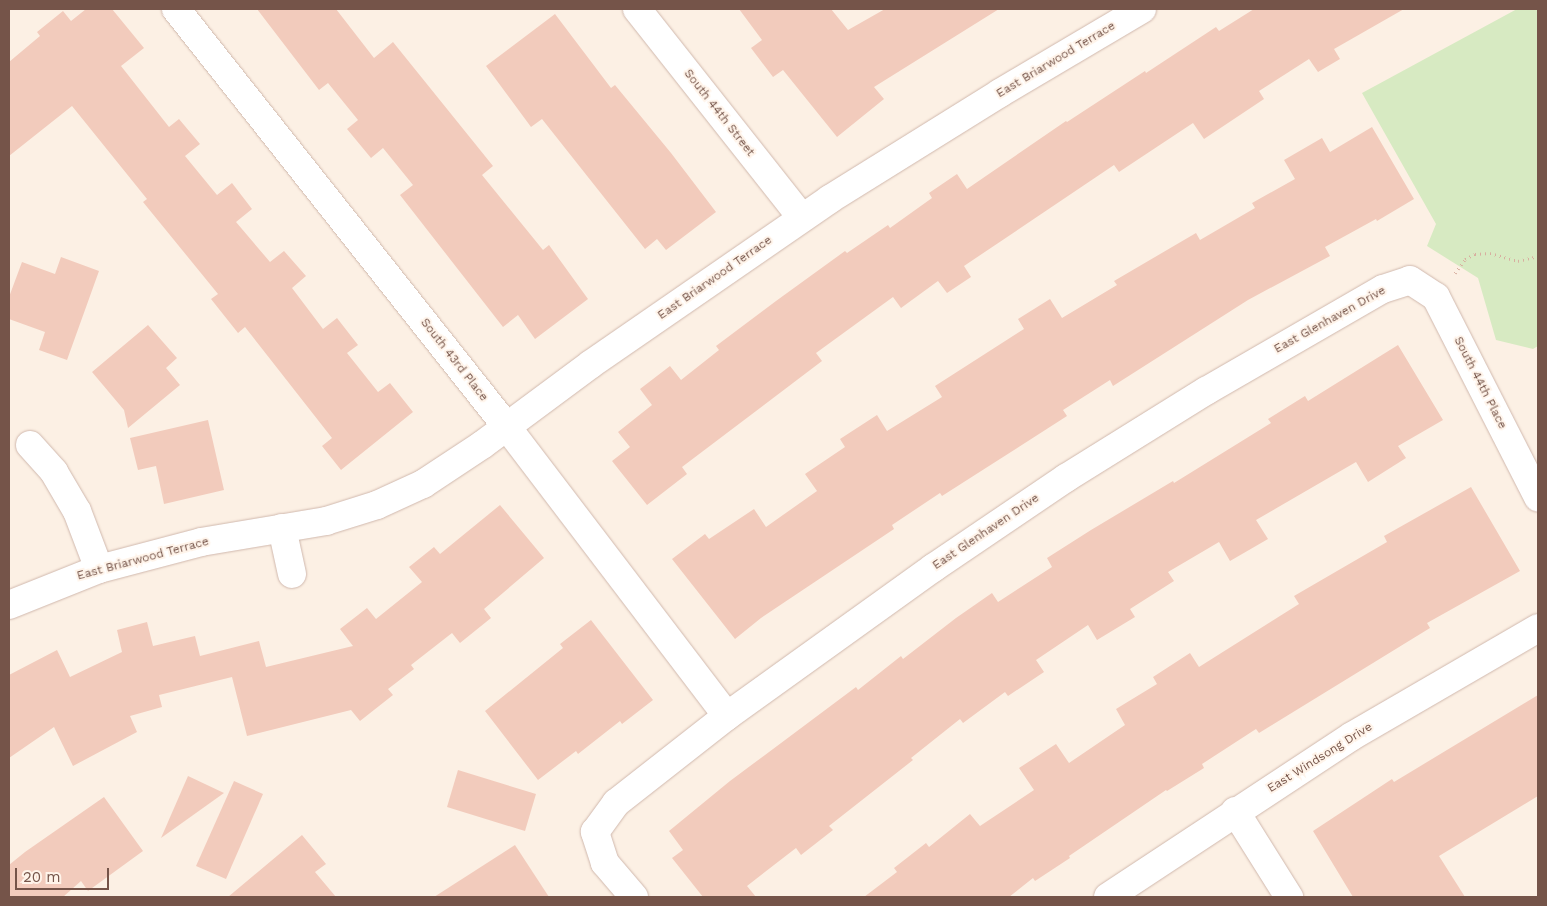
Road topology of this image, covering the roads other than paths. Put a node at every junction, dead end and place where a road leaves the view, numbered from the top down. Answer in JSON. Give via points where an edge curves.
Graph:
{"nodes":[{"id":1,"x":176,"y":9,"type":"edge"},
{"id":2,"x":637,"y":9,"type":"edge"},
{"id":3,"x":1142,"y":9,"type":"edge"},
{"id":4,"x":802,"y":218,"type":"junction"},
{"id":5,"x":1410,"y":280,"type":"joint"},
{"id":6,"x":506,"y":427,"type":"junction"},
{"id":7,"x":30,"y":445,"type":"dead end"},
{"id":8,"x":1538,"y":497,"type":"edge"},
{"id":9,"x":282,"y":528,"type":"junction"},
{"id":10,"x":99,"y":569,"type":"junction"},
{"id":11,"x":292,"y":574,"type":"dead end"},
{"id":12,"x":9,"y":605,"type":"edge"},
{"id":13,"x":1538,"y":628,"type":"edge"},
{"id":14,"x":726,"y":716,"type":"junction"},
{"id":15,"x":1236,"y":811,"type":"junction"},
{"id":16,"x":634,"y":897,"type":"edge"},
{"id":17,"x":1108,"y":897,"type":"edge"},
{"id":18,"x":1288,"y":897,"type":"edge"}],
"edges":[{"from":1,"to":6,"type":"street","name":"South 43rd Place"},
{"from":2,"to":4,"type":"street","name":"South 44th Street"},
{"from":3,"to":4,"type":"street","name":"East Briarwood Terrace","via":[[1000,93]]},
{"from":4,"to":6,"type":"street","name":"East Briarwood Terrace"},
{"from":5,"to":8,"type":"street","name":"South 44th Place","via":[[1436,297]]},
{"from":5,"to":14,"type":"street","name":"East Glenhaven Drive","via":[[1383,289],[1232,376],[1066,478],[933,568]]},
{"from":6,"to":9,"type":"street","name":"East Briarwood Terrace","via":[[423,484],[377,505],[326,520]]},
{"from":6,"to":14,"type":"street","name":"South 43rd Place"},
{"from":7,"to":10,"type":"street","via":[[54,472],[77,511]]},
{"from":9,"to":10,"type":"street","name":"East Briarwood Terrace","via":[[201,542]]},
{"from":9,"to":11,"type":"street"},
{"from":10,"to":12,"type":"street","name":"East Briarwood Terrace"},
{"from":13,"to":15,"type":"street","name":"East Windsong Drive","via":[[1352,736]]},
{"from":14,"to":16,"type":"street","name":"East Glenhaven Drive","via":[[616,803],[595,832],[604,863]]},
{"from":15,"to":17,"type":"street","name":"East Windsong Drive"},
{"from":15,"to":18,"type":"street"}]}
